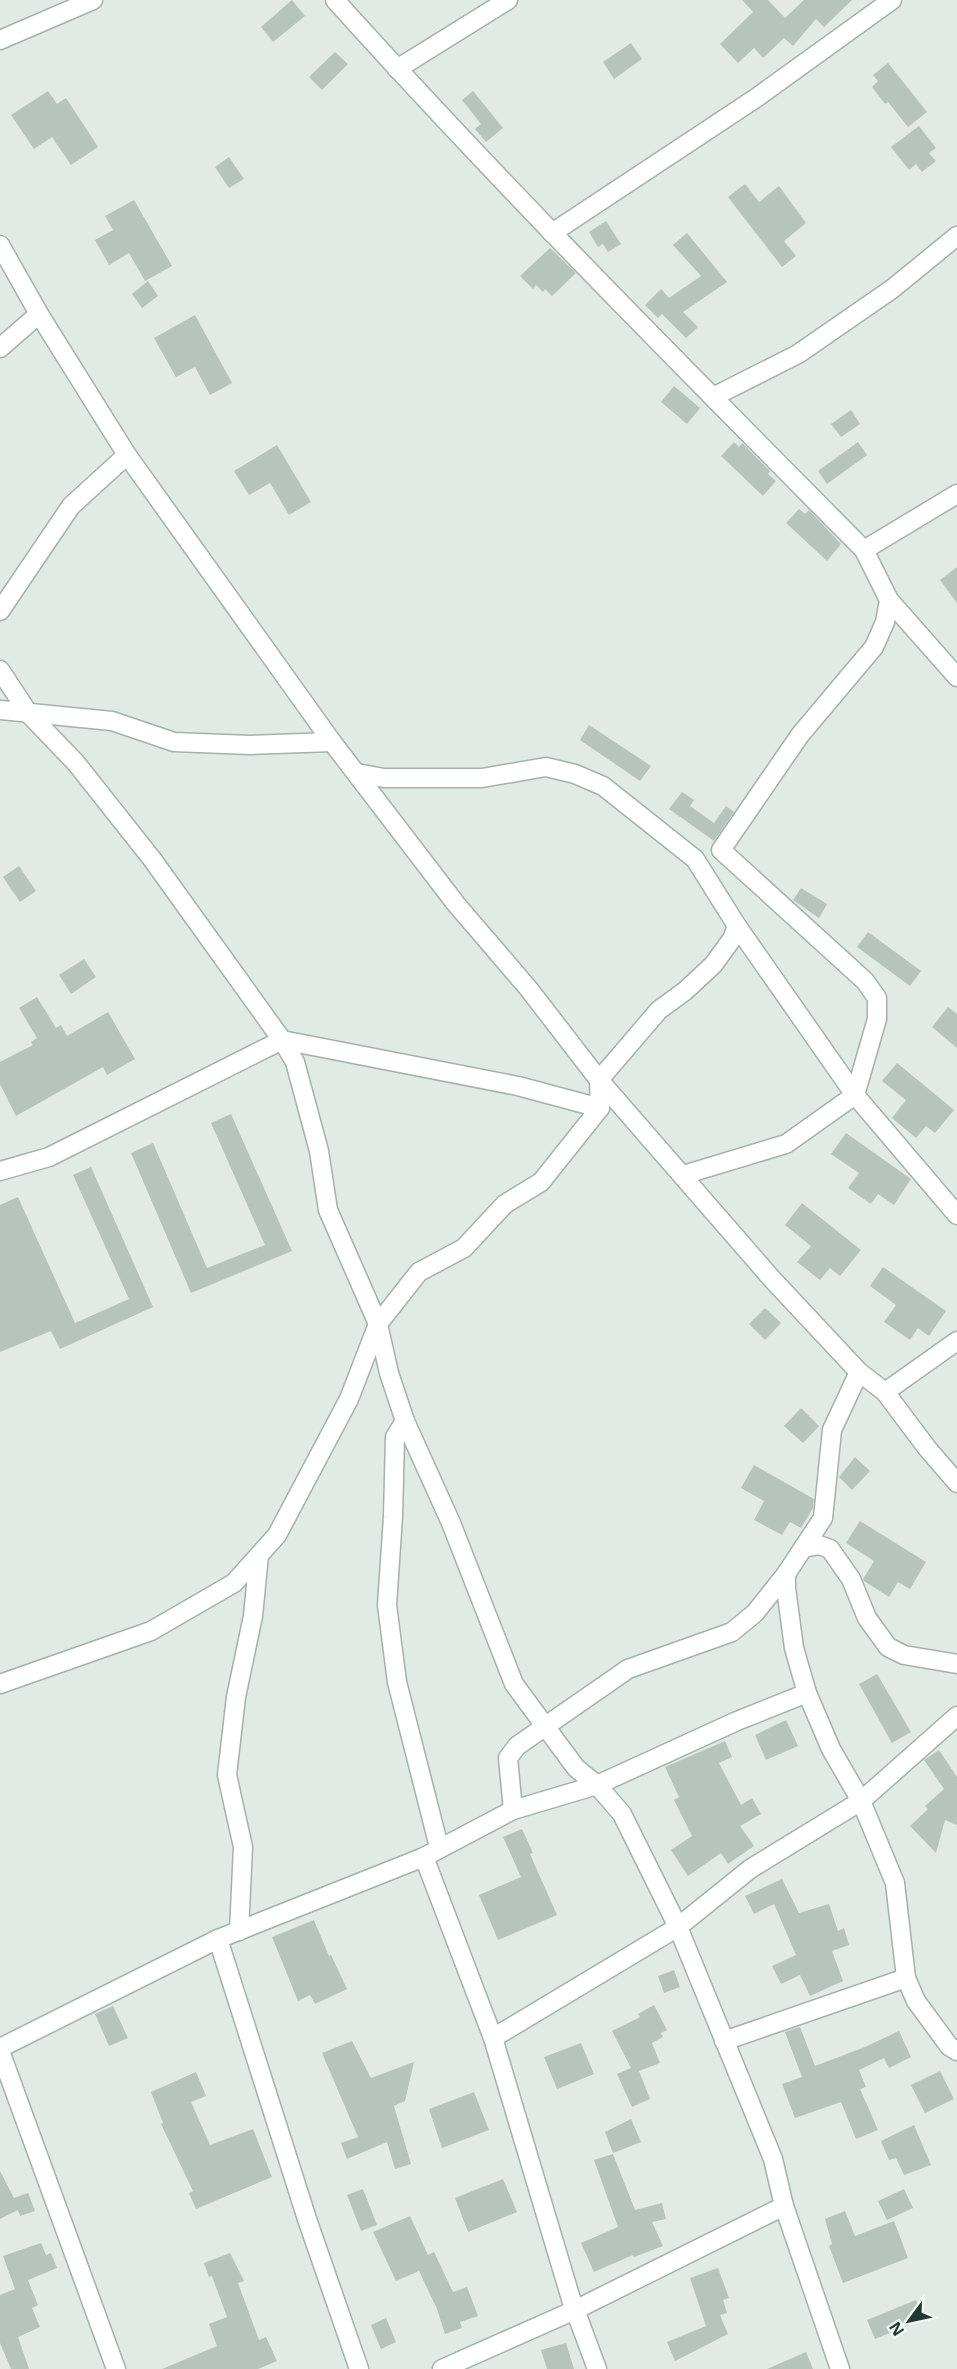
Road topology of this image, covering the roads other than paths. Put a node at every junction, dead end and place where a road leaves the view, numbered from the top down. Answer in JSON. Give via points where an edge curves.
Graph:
{"nodes":[{"id":1,"x":93,"y":0,"type":"edge"},
{"id":2,"x":335,"y":0,"type":"edge"},
{"id":3,"x":508,"y":0,"type":"edge"},
{"id":4,"x":892,"y":0,"type":"edge"},
{"id":5,"x":0,"y":40,"type":"edge"},
{"id":6,"x":397,"y":69,"type":"junction"},
{"id":7,"x":552,"y":233,"type":"junction"},
{"id":8,"x":957,"y":236,"type":"edge"},
{"id":9,"x":0,"y":245,"type":"edge"},
{"id":10,"x":39,"y":314,"type":"junction"},
{"id":11,"x":0,"y":348,"type":"edge"},
{"id":12,"x":713,"y":397,"type":"junction"},
{"id":13,"x":127,"y":455,"type":"junction"},
{"id":14,"x":957,"y":494,"type":"edge"},
{"id":15,"x":864,"y":550,"type":"junction"},
{"id":16,"x":889,"y":600,"type":"junction"},
{"id":17,"x":0,"y":611,"type":"edge"},
{"id":18,"x":0,"y":670,"type":"edge"},
{"id":19,"x":957,"y":677,"type":"edge"},
{"id":20,"x":0,"y":710,"type":"edge"},
{"id":21,"x":29,"y":714,"type":"junction"},
{"id":22,"x":332,"y":742,"type":"junction"},
{"id":23,"x":357,"y":773,"type":"junction"},
{"id":24,"x":721,"y":850,"type":"junction"},
{"id":25,"x":695,"y":859,"type":"junction"},
{"id":26,"x":737,"y":927,"type":"junction"},
{"id":27,"x":282,"y":1040,"type":"junction"},
{"id":28,"x":599,"y":1080,"type":"junction"},
{"id":29,"x":855,"y":1095,"type":"junction"},
{"id":30,"x":600,"y":1107,"type":"junction"},
{"id":31,"x":0,"y":1171,"type":"edge"},
{"id":32,"x":683,"y":1175,"type":"junction"},
{"id":33,"x":957,"y":1215,"type":"edge"},
{"id":34,"x":378,"y":1324,"type":"junction"},
{"id":35,"x":957,"y":1341,"type":"edge"},
{"id":36,"x":859,"y":1372,"type":"junction"},
{"id":37,"x":885,"y":1392,"type":"junction"},
{"id":38,"x":405,"y":1421,"type":"junction"},
{"id":39,"x":957,"y":1483,"type":"edge"},
{"id":40,"x":803,"y":1548,"type":"junction"},
{"id":41,"x":259,"y":1555,"type":"junction"},
{"id":42,"x":786,"y":1574,"type":"junction"},
{"id":43,"x":957,"y":1664,"type":"edge"},
{"id":44,"x":0,"y":1684,"type":"edge"},
{"id":45,"x":807,"y":1693,"type":"junction"},
{"id":46,"x":957,"y":1716,"type":"edge"},
{"id":47,"x":544,"y":1726,"type":"junction"},
{"id":48,"x":597,"y":1785,"type":"junction"},
{"id":49,"x":861,"y":1801,"type":"junction"},
{"id":50,"x":513,"y":1810,"type":"junction"},
{"id":51,"x":439,"y":1847,"type":"junction"},
{"id":52,"x":424,"y":1857,"type":"junction"},
{"id":53,"x":678,"y":1927,"type":"junction"},
{"id":54,"x":239,"y":1931,"type":"junction"},
{"id":55,"x":218,"y":1939,"type":"junction"},
{"id":56,"x":906,"y":1978,"type":"junction"},
{"id":57,"x":493,"y":2038,"type":"junction"},
{"id":58,"x":724,"y":2041,"type":"junction"},
{"id":59,"x":0,"y":2050,"type":"edge"},
{"id":60,"x":957,"y":2051,"type":"edge"},
{"id":61,"x":784,"y":2206,"type":"junction"},
{"id":62,"x":575,"y":2310,"type":"junction"},
{"id":63,"x":116,"y":2369,"type":"edge"},
{"id":64,"x":359,"y":2369,"type":"edge"},
{"id":65,"x":442,"y":2369,"type":"edge"},
{"id":66,"x":597,"y":2369,"type":"edge"},
{"id":67,"x":840,"y":2369,"type":"edge"}],
"edges":[{"from":1,"to":5,"type":"street"},
{"from":2,"to":6,"type":"street"},
{"from":3,"to":6,"type":"street"},
{"from":4,"to":7,"type":"street","via":[[756,98]]},
{"from":6,"to":7,"type":"street"},
{"from":7,"to":12,"type":"street"},
{"from":8,"to":12,"type":"street","via":[[892,289],[798,354]]},
{"from":9,"to":10,"type":"street"},
{"from":10,"to":11,"type":"street"},
{"from":10,"to":13,"type":"street"},
{"from":12,"to":15,"type":"street"},
{"from":13,"to":17,"type":"street","via":[[71,506]]},
{"from":13,"to":22,"type":"street"},
{"from":14,"to":15,"type":"street"},
{"from":15,"to":16,"type":"street"},
{"from":16,"to":19,"type":"street"},
{"from":16,"to":24,"type":"street","via":[[874,647],[800,735]]},
{"from":18,"to":21,"type":"street"},
{"from":20,"to":21,"type":"street"},
{"from":21,"to":22,"type":"street","via":[[112,721],[174,742]]},
{"from":21,"to":27,"type":"street","via":[[76,763],[152,859]]},
{"from":22,"to":23,"type":"street"},
{"from":23,"to":25,"type":"street","via":[[384,778],[482,778],[546,767],[575,774],[603,786]]},
{"from":23,"to":28,"type":"street","via":[[456,904]]},
{"from":24,"to":25,"type":"street"},
{"from":24,"to":29,"type":"street","via":[[865,981],[877,998],[877,1019]]},
{"from":25,"to":26,"type":"street"},
{"from":26,"to":28,"type":"street","via":[[712,965],[659,1011]]},
{"from":26,"to":29,"type":"street"},
{"from":27,"to":30,"type":"street","via":[[518,1086]]},
{"from":27,"to":31,"type":"street","via":[[49,1157]]},
{"from":27,"to":34,"type":"street","via":[[295,1062],[319,1151],[328,1210]]},
{"from":28,"to":30,"type":"street"},
{"from":28,"to":32,"type":"street"},
{"from":29,"to":32,"type":"street","via":[[786,1144]]},
{"from":29,"to":33,"type":"street"},
{"from":30,"to":34,"type":"street","via":[[541,1182],[505,1203],[464,1248],[418,1272]]},
{"from":32,"to":36,"type":"street"},
{"from":34,"to":38,"type":"street"},
{"from":34,"to":41,"type":"street","via":[[349,1399],[277,1535]]},
{"from":35,"to":37,"type":"street"},
{"from":36,"to":37,"type":"street"},
{"from":36,"to":40,"type":"street","via":[[832,1430],[823,1518]]},
{"from":37,"to":39,"type":"street"},
{"from":38,"to":47,"type":"street","via":[[451,1523],[514,1683]]},
{"from":38,"to":51,"type":"street","via":[[394,1437],[387,1605],[397,1682]]},
{"from":40,"to":42,"type":"street"},
{"from":40,"to":43,"type":"street","via":[[819,1545],[830,1549],[851,1578],[867,1618],[888,1647],[904,1655]]},
{"from":41,"to":44,"type":"street","via":[[234,1583],[151,1631]]},
{"from":41,"to":54,"type":"street","via":[[227,1775],[243,1847]]},
{"from":42,"to":45,"type":"street","via":[[794,1648]]},
{"from":42,"to":47,"type":"street","via":[[755,1613],[732,1632],[628,1669]]},
{"from":45,"to":48,"type":"street"},
{"from":45,"to":49,"type":"street","via":[[831,1749]]},
{"from":46,"to":49,"type":"street"},
{"from":47,"to":48,"type":"street","via":[[576,1768]]},
{"from":47,"to":50,"type":"street","via":[[508,1758]]},
{"from":48,"to":50,"type":"street"},
{"from":48,"to":53,"type":"street","via":[[622,1814]]},
{"from":49,"to":53,"type":"street","via":[[750,1869]]},
{"from":49,"to":56,"type":"street","via":[[895,1883]]},
{"from":50,"to":51,"type":"street"},
{"from":51,"to":52,"type":"street"},
{"from":52,"to":54,"type":"street"},
{"from":52,"to":57,"type":"street"},
{"from":53,"to":57,"type":"street"},
{"from":53,"to":58,"type":"street"},
{"from":54,"to":55,"type":"street"},
{"from":55,"to":59,"type":"street"},
{"from":55,"to":64,"type":"street"},
{"from":56,"to":58,"type":"street"},
{"from":56,"to":60,"type":"street","via":[[916,2001],[949,2046]]},
{"from":57,"to":62,"type":"street"},
{"from":58,"to":61,"type":"street","via":[[773,2159]]},
{"from":59,"to":63,"type":"street"},
{"from":61,"to":62,"type":"street"},
{"from":61,"to":67,"type":"street"},
{"from":62,"to":65,"type":"street"},
{"from":62,"to":66,"type":"street"}]}
